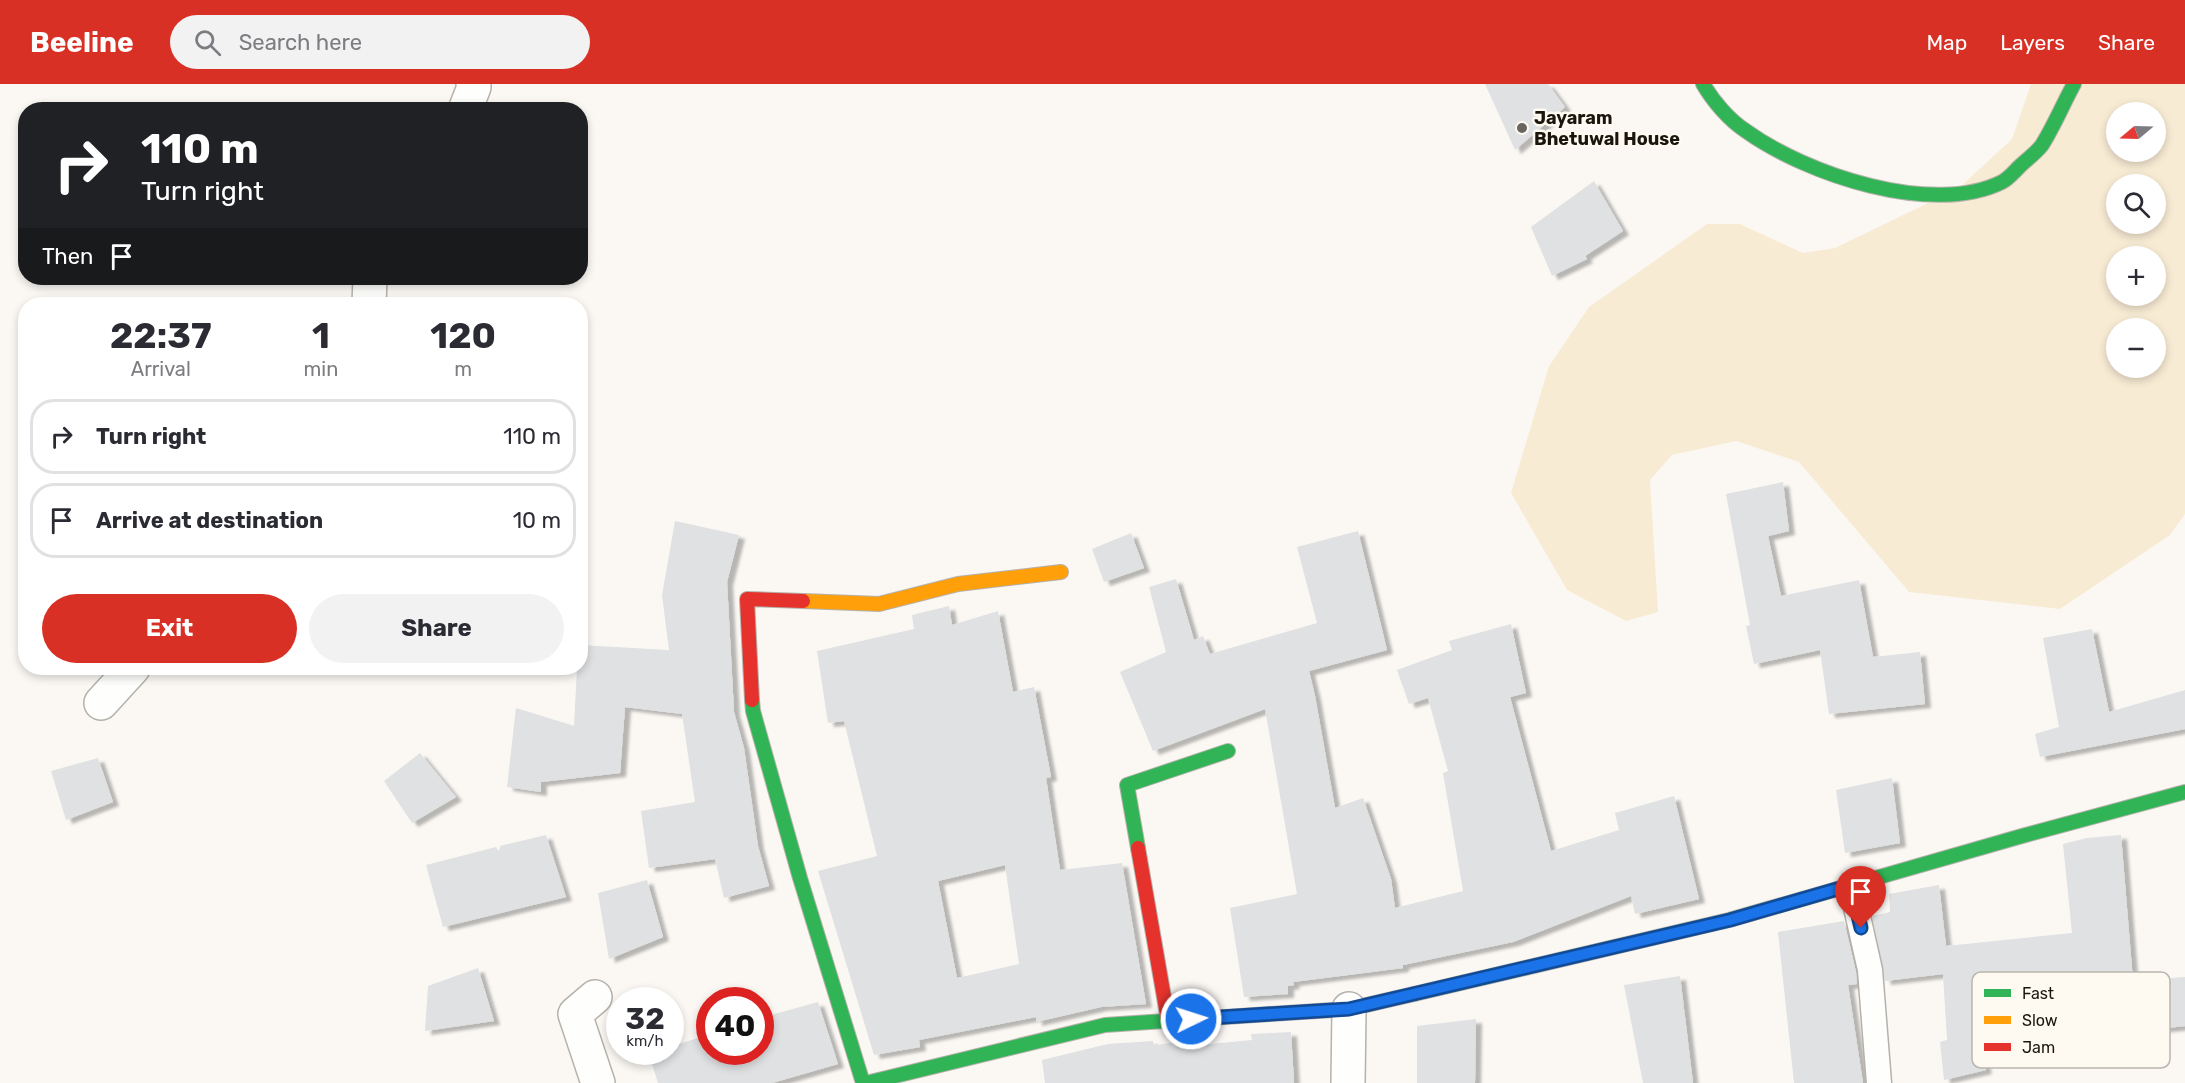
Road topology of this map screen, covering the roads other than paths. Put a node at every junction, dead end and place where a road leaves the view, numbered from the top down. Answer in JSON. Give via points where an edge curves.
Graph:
{"nodes":[{"id":1,"x":473,"y":84,"type":"edge"},
{"id":2,"x":1703,"y":84,"type":"edge"},
{"id":3,"x":2074,"y":84,"type":"edge"},
{"id":4,"x":468,"y":102,"type":"edge"},
{"id":5,"x":1061,"y":572,"type":"dead end"},
{"id":6,"x":127,"y":675,"type":"edge"},
{"id":7,"x":101,"y":703,"type":"dead end"},
{"id":8,"x":1228,"y":751,"type":"dead end"},
{"id":9,"x":2185,"y":792,"type":"edge"},
{"id":10,"x":1851,"y":885,"type":"junction"},
{"id":11,"x":595,"y":997,"type":"dead end"},
{"id":12,"x":1349,"y":1009,"type":"junction"},
{"id":13,"x":1168,"y":1020,"type":"junction"},
{"id":14,"x":598,"y":1083,"type":"edge"},
{"id":15,"x":865,"y":1083,"type":"edge"},
{"id":16,"x":1348,"y":1083,"type":"edge"},
{"id":17,"x":1878,"y":1083,"type":"edge"}],
"edges":[{"from":1,"to":4,"type":"street"},
{"from":2,"to":3,"type":"street","via":[[1744,130],[1787,158],[1877,187],[1915,194],[1963,194],[2002,182],[2041,146]]},
{"from":5,"to":15,"type":"street","via":[[958,584],[879,604],[747,598],[753,711],[800,878]]},
{"from":6,"to":7,"type":"street"},
{"from":8,"to":13,"type":"street","via":[[1127,785]]},
{"from":9,"to":10,"type":"street"},
{"from":10,"to":12,"type":"street","via":[[1730,920]]},
{"from":10,"to":17,"type":"lane","via":[[1870,970]]},
{"from":11,"to":14,"type":"street","via":[[575,1014]]},
{"from":12,"to":13,"type":"street"},
{"from":12,"to":16,"type":"street"},
{"from":13,"to":15,"type":"street","via":[[1105,1025]]}]}
